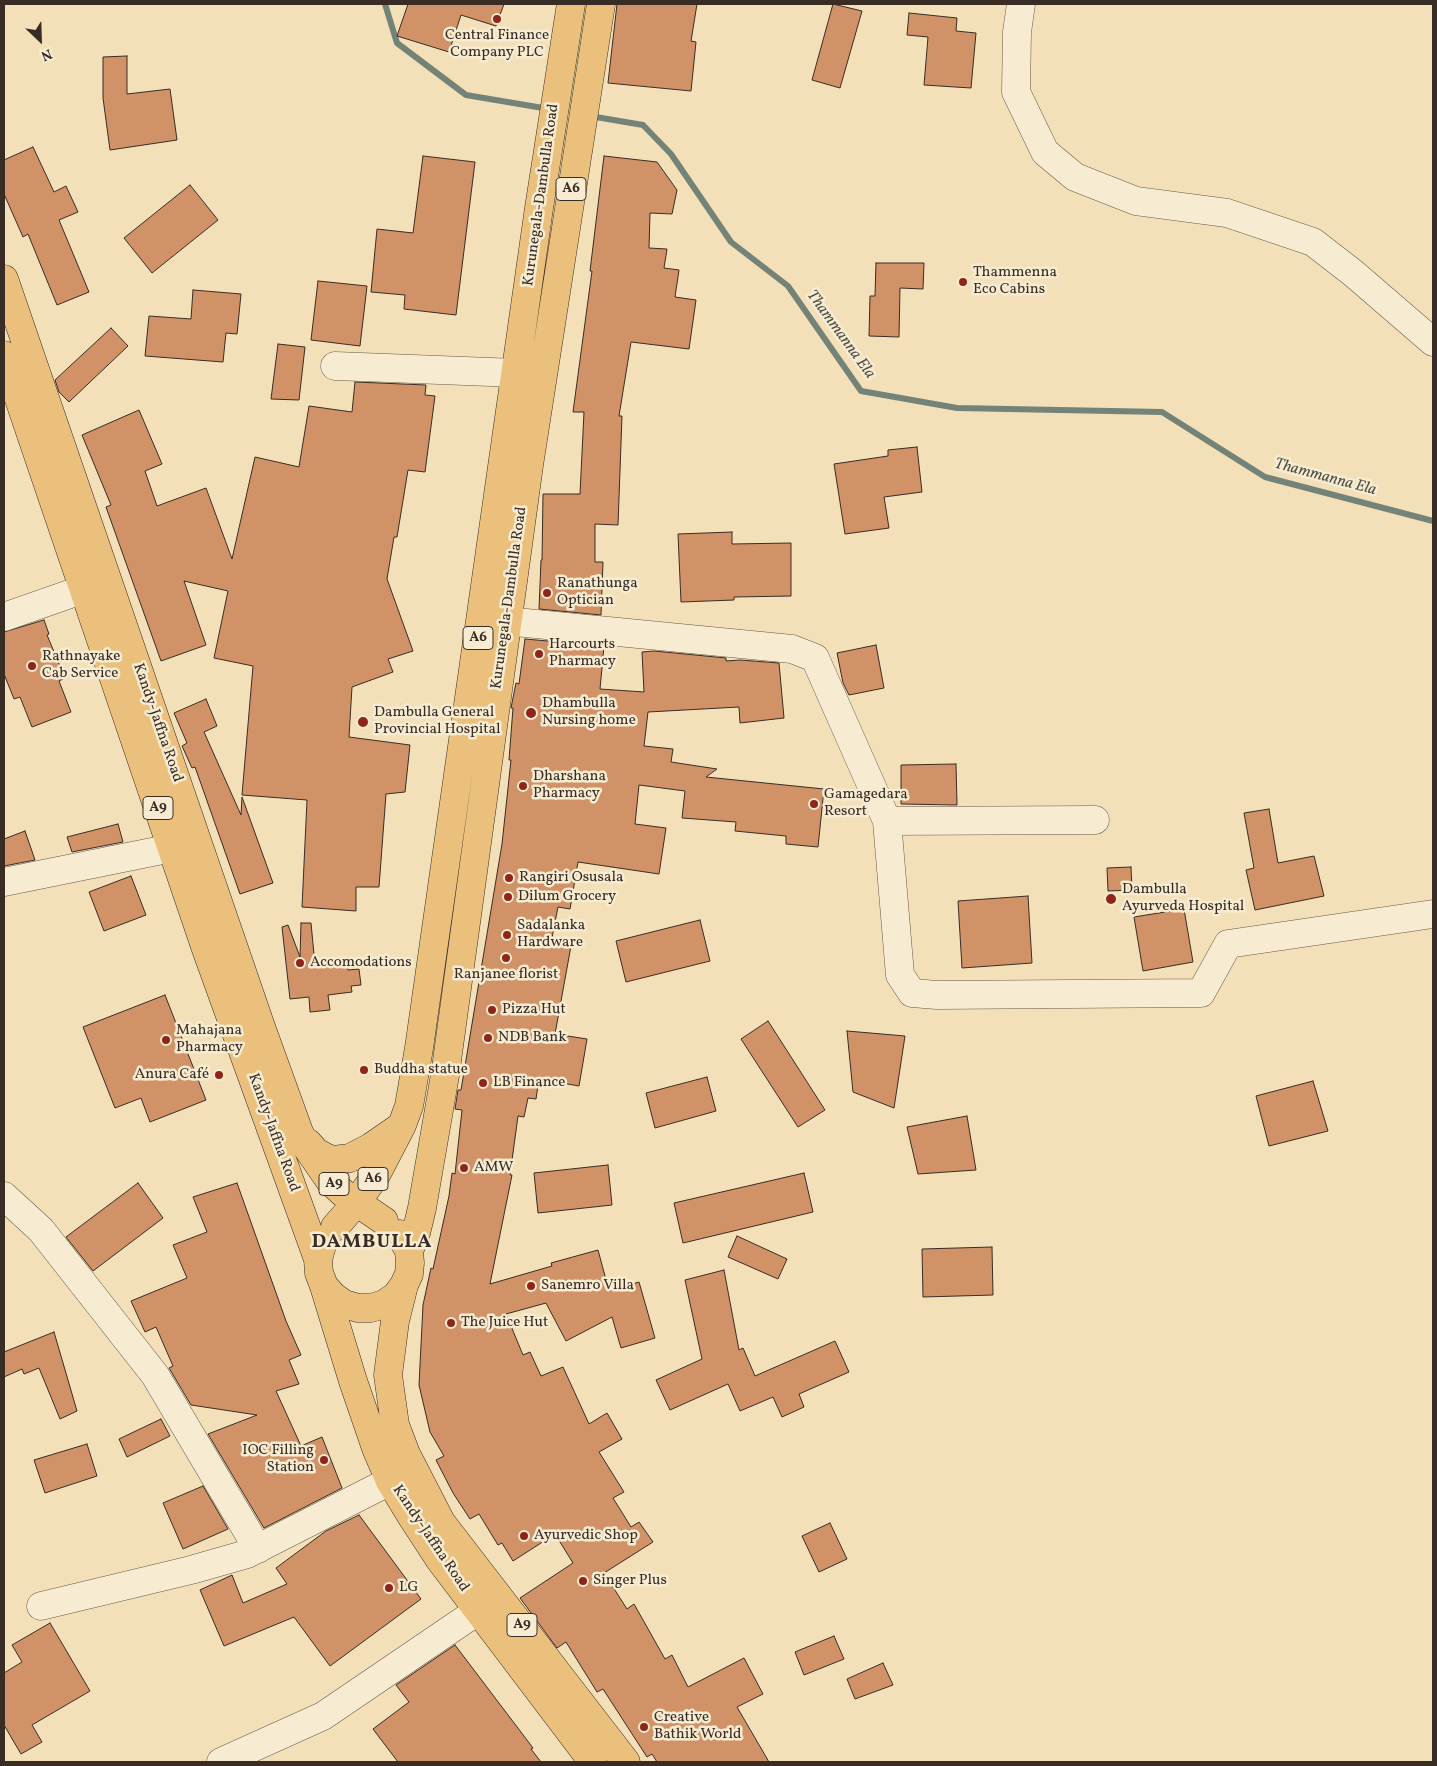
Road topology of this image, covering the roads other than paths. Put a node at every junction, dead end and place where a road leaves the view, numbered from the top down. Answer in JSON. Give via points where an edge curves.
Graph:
{"nodes":[{"id":1,"x":571,"y":4,"type":"edge"},
{"id":2,"x":600,"y":4,"type":"edge"},
{"id":3,"x":1021,"y":4,"type":"edge"},
{"id":4,"x":4,"y":279,"type":"edge"},
{"id":5,"x":1433,"y":342,"type":"edge"},
{"id":6,"x":4,"y":355,"type":"edge"},
{"id":7,"x":335,"y":366,"type":"dead end"},
{"id":8,"x":517,"y":373,"type":"junction"},
{"id":9,"x":71,"y":514,"type":"junction"},
{"id":10,"x":96,"y":586,"type":"junction"},
{"id":11,"x":4,"y":616,"type":"edge"},
{"id":12,"x":481,"y":619,"type":"junction"},
{"id":13,"x":508,"y":622,"type":"junction"},
{"id":14,"x":463,"y":740,"type":"junction"},
{"id":15,"x":490,"y":742,"type":"junction"},
{"id":16,"x":1095,"y":820,"type":"dead end"},
{"id":17,"x":887,"y":821,"type":"junction"},
{"id":18,"x":172,"y":848,"type":"junction"},
{"id":19,"x":4,"y":882,"type":"edge"},
{"id":20,"x":1433,"y":914,"type":"edge"},
{"id":21,"x":402,"y":1125,"type":"junction"},
{"id":22,"x":300,"y":1132,"type":"junction"},
{"id":23,"x":4,"y":1196,"type":"edge"},
{"id":24,"x":356,"y":1203,"type":"junction"},
{"id":25,"x":384,"y":1221,"type":"junction"},
{"id":26,"x":335,"y":1227,"type":"junction"},
{"id":27,"x":409,"y":1251,"type":"junction"},
{"id":28,"x":318,"y":1259,"type":"junction"},
{"id":29,"x":404,"y":1285,"type":"junction"},
{"id":30,"x":324,"y":1286,"type":"junction"},
{"id":31,"x":390,"y":1481,"type":"junction"},
{"id":32,"x":258,"y":1549,"type":"junction"},
{"id":33,"x":490,"y":1605,"type":"junction"},
{"id":34,"x":41,"y":1606,"type":"dead end"},
{"id":35,"x":221,"y":1762,"type":"edge"},
{"id":36,"x":593,"y":1762,"type":"edge"},
{"id":37,"x":626,"y":1762,"type":"edge"}],
"edges":[{"from":1,"to":8,"type":"highway","name":"Kurunegala-Dambulla Road","number":"A6"},
{"from":2,"to":13,"type":"highway","name":"Kurunegala-Dambulla Road","number":"A6"},
{"from":3,"to":5,"type":"street","via":[[1016,32],[1016,92],[1045,152],[1075,177],[1136,201],[1227,213],[1313,242]]},
{"from":4,"to":9,"type":"highway","name":"Kandy-Jaffna Road","number":"A9"},
{"from":6,"to":9,"type":"highway","name":"Kandy-Jaffna Road","number":"A9"},
{"from":7,"to":8,"type":"street"},
{"from":8,"to":12,"type":"highway","name":"Kurunegala-Dambulla Road","number":"A6"},
{"from":9,"to":10,"type":"highway","name":"Kandy-Jaffna Road","number":"A9"},
{"from":10,"to":11,"type":"street"},
{"from":10,"to":18,"type":"highway","name":"Kandy-Jaffna Road","number":"A9"},
{"from":10,"to":22,"type":"highway","name":"Kandy-Jaffna Road","number":"A9"},
{"from":12,"to":13,"type":"street"},
{"from":12,"to":14,"type":"highway","name":"Kurunegala-Dambulla Road","number":"A6"},
{"from":13,"to":15,"type":"highway","name":"Kurunegala-Dambulla Road","number":"A6"},
{"from":13,"to":17,"type":"street","via":[[792,649],[815,658]]},
{"from":14,"to":15,"type":"highway"},
{"from":14,"to":21,"type":"highway","name":"Kurunegala-Dambulla Road","number":"A6","via":[[419,1048],[409,1106]]},
{"from":15,"to":27,"type":"highway","name":"Kurunegala-Dambulla Road","number":"A6","via":[[445,1075],[422,1208]]},
{"from":16,"to":17,"type":"street"},
{"from":17,"to":20,"type":"street","via":[[900,974],[912,994],[1201,993],[1228,944]]},
{"from":18,"to":19,"type":"street"},
{"from":18,"to":28,"type":"highway","name":"Kandy-Jaffna Road","number":"A9"},
{"from":21,"to":22,"type":"highway","via":[[356,1156],[334,1160],[321,1156]]},
{"from":21,"to":24,"type":"highway","name":"Kurunegala-Dambulla Road","number":"A6","via":[[376,1175]]},
{"from":22,"to":24,"type":"highway","name":"Kandy-Jaffna Road","number":"A9","via":[[330,1181]]},
{"from":23,"to":32,"type":"street","via":[[41,1230],[155,1375]]},
{"from":24,"to":25,"type":"highway","name":"Kandy-Jaffna Road","number":"A9"},
{"from":24,"to":26,"type":"highway","name":"Kurunegala-Dambulla Road","number":"A6"},
{"from":25,"to":26,"type":"highway","via":[[358,1216]]},
{"from":25,"to":27,"type":"highway","via":[[404,1238]]},
{"from":26,"to":28,"type":"highway","via":[[326,1236]]},
{"from":27,"to":29,"type":"highway","via":[[410,1268]]},
{"from":28,"to":30,"type":"highway"},
{"from":29,"to":30,"type":"highway","via":[[396,1296],[371,1308],[344,1304]]},
{"from":29,"to":33,"type":"highway","name":"Kandy-Jaffna Road","number":"A9","via":[[395,1321],[388,1375],[395,1425],[441,1522]]},
{"from":30,"to":31,"type":"highway","name":"Kandy-Jaffna Road","number":"A9","via":[[376,1448]]},
{"from":31,"to":32,"type":"street"},
{"from":31,"to":33,"type":"highway","name":"Kandy-Jaffna Road","number":"A9","via":[[440,1560]]},
{"from":32,"to":34,"type":"street","via":[[190,1570]]},
{"from":33,"to":35,"type":"street","via":[[323,1716]]},
{"from":33,"to":36,"type":"highway","name":"Kandy-Jaffna Road","number":"A9"},
{"from":33,"to":37,"type":"highway","name":"Kandy-Jaffna Road","number":"A9"}]}
